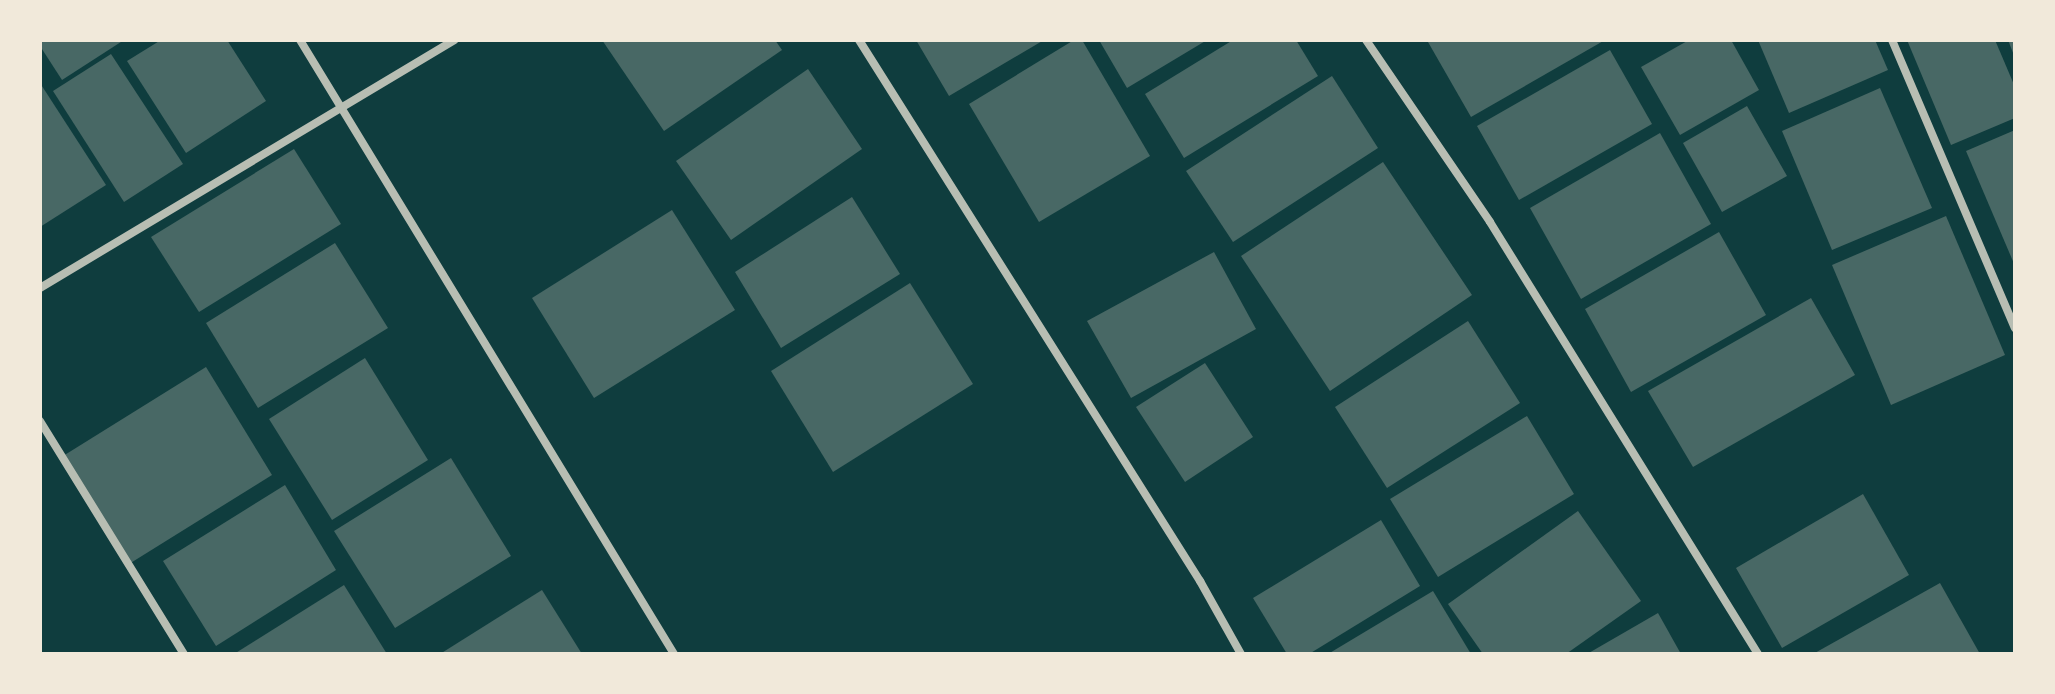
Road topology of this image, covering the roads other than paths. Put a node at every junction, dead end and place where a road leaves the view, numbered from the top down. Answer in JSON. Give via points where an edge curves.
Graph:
{"nodes":[{"id":1,"x":300,"y":40,"type":"edge"},
{"id":2,"x":455,"y":40,"type":"edge"},
{"id":3,"x":859,"y":40,"type":"edge"},
{"id":4,"x":1366,"y":40,"type":"edge"},
{"id":5,"x":1892,"y":40,"type":"edge"},
{"id":6,"x":343,"y":110,"type":"junction"},
{"id":7,"x":40,"y":288,"type":"edge"},
{"id":8,"x":2015,"y":328,"type":"edge"},
{"id":9,"x":40,"y":421,"type":"edge"},
{"id":10,"x":184,"y":654,"type":"edge"},
{"id":11,"x":674,"y":654,"type":"edge"},
{"id":12,"x":1241,"y":654,"type":"edge"},
{"id":13,"x":1758,"y":654,"type":"edge"}],
"edges":[{"from":1,"to":6,"type":"street"},
{"from":2,"to":6,"type":"street"},
{"from":3,"to":12,"type":"street","via":[[1192,567]]},
{"from":4,"to":13,"type":"street","via":[[1490,222]]},
{"from":5,"to":8,"type":"street"},
{"from":6,"to":7,"type":"street"},
{"from":6,"to":11,"type":"street"},
{"from":9,"to":10,"type":"street"}]}
